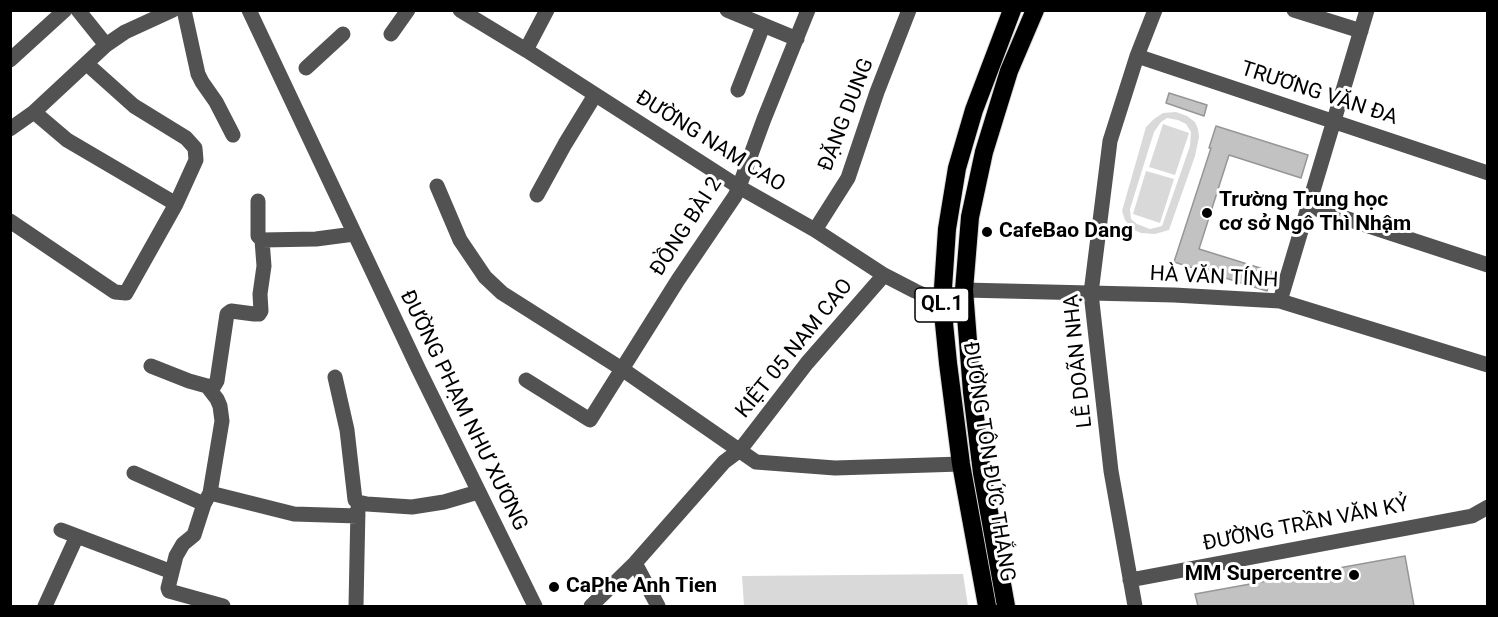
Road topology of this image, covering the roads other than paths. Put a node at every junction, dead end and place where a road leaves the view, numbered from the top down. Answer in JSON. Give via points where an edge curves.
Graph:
{"nodes":[{"id":1,"x":65,"y":10,"type":"edge"},
{"id":2,"x":78,"y":10,"type":"edge"},
{"id":3,"x":173,"y":10,"type":"edge"},
{"id":4,"x":184,"y":10,"type":"edge"},
{"id":5,"x":249,"y":10,"type":"edge"},
{"id":6,"x":408,"y":10,"type":"edge"},
{"id":7,"x":460,"y":10,"type":"edge"},
{"id":8,"x":547,"y":10,"type":"edge"},
{"id":9,"x":727,"y":10,"type":"edge"},
{"id":10,"x":808,"y":10,"type":"edge"},
{"id":11,"x":909,"y":10,"type":"edge"},
{"id":12,"x":1012,"y":10,"type":"edge"},
{"id":13,"x":1035,"y":10,"type":"edge"},
{"id":14,"x":1155,"y":10,"type":"edge"},
{"id":15,"x":1294,"y":10,"type":"edge"},
{"id":16,"x":1367,"y":10,"type":"edge"},
{"id":17,"x":764,"y":26,"type":"junction"},
{"id":18,"x":1361,"y":31,"type":"junction"},
{"id":19,"x":343,"y":34,"type":"dead end"},
{"id":20,"x":391,"y":34,"type":"dead end"},
{"id":21,"x":797,"y":39,"type":"junction"},
{"id":22,"x":106,"y":45,"type":"junction"},
{"id":23,"x":526,"y":50,"type":"junction"},
{"id":24,"x":1137,"y":56,"type":"junction"},
{"id":25,"x":10,"y":60,"type":"edge"},
{"id":26,"x":87,"y":64,"type":"junction"},
{"id":27,"x":306,"y":68,"type":"dead end"},
{"id":28,"x":738,"y":90,"type":"dead end"},
{"id":29,"x":595,"y":95,"type":"junction"},
{"id":30,"x":34,"y":112,"type":"junction"},
{"id":31,"x":1334,"y":122,"type":"junction"},
{"id":32,"x":10,"y":129,"type":"edge"},
{"id":33,"x":233,"y":135,"type":"dead end"},
{"id":34,"x":1488,"y":173,"type":"edge"},
{"id":35,"x":437,"y":186,"type":"dead end"},
{"id":36,"x":740,"y":187,"type":"junction"},
{"id":37,"x":537,"y":195,"type":"dead end"},
{"id":38,"x":258,"y":201,"type":"dead end"},
{"id":39,"x":176,"y":204,"type":"junction"},
{"id":40,"x":1308,"y":206,"type":"junction"},
{"id":41,"x":10,"y":221,"type":"edge"},
{"id":42,"x":815,"y":230,"type":"junction"},
{"id":43,"x":354,"y":234,"type":"junction"},
{"id":44,"x":262,"y":240,"type":"junction"},
{"id":45,"x":1488,"y":265,"type":"edge"},
{"id":46,"x":884,"y":275,"type":"junction"},
{"id":47,"x":964,"y":290,"type":"junction"},
{"id":48,"x":1091,"y":293,"type":"junction"},
{"id":49,"x":1280,"y":301,"type":"junction"},
{"id":50,"x":942,"y":303,"type":"junction"},
{"id":51,"x":1488,"y":365,"type":"edge"},
{"id":52,"x":151,"y":366,"type":"dead end"},
{"id":53,"x":622,"y":369,"type":"junction"},
{"id":54,"x":335,"y":377,"type":"dead end"},
{"id":55,"x":526,"y":380,"type":"dead end"},
{"id":56,"x":207,"y":386,"type":"junction"},
{"id":57,"x":740,"y":450,"type":"junction"},
{"id":58,"x":961,"y":464,"type":"junction"},
{"id":59,"x":134,"y":473,"type":"dead end"},
{"id":60,"x":478,"y":492,"type":"junction"},
{"id":61,"x":207,"y":499,"type":"junction"},
{"id":62,"x":1488,"y":507,"type":"edge"},
{"id":63,"x":358,"y":509,"type":"junction"},
{"id":64,"x":61,"y":530,"type":"dead end"},
{"id":65,"x":77,"y":536,"type":"junction"},
{"id":66,"x":635,"y":563,"type":"junction"},
{"id":67,"x":172,"y":572,"type":"junction"},
{"id":68,"x":1130,"y":580,"type":"junction"},
{"id":69,"x":45,"y":606,"type":"edge"},
{"id":70,"x":223,"y":606,"type":"edge"},
{"id":71,"x":356,"y":606,"type":"edge"},
{"id":72,"x":535,"y":606,"type":"edge"},
{"id":73,"x":591,"y":606,"type":"edge"},
{"id":74,"x":658,"y":606,"type":"edge"},
{"id":75,"x":987,"y":606,"type":"edge"},
{"id":76,"x":1006,"y":606,"type":"edge"},
{"id":77,"x":1135,"y":606,"type":"edge"}],
"edges":[{"from":1,"to":25,"type":"street"},
{"from":2,"to":22,"type":"street"},
{"from":3,"to":22,"type":"street"},
{"from":4,"to":33,"type":"street","via":[[202,82]]},
{"from":5,"to":43,"type":"street","name":"ĐƯỜNG PHẠM NHƯ XƯƠNG"},
{"from":6,"to":20,"type":"street"},
{"from":7,"to":23,"type":"street","name":"ĐƯỜNG NAM CAO"},
{"from":8,"to":23,"type":"street"},
{"from":9,"to":17,"type":"street"},
{"from":10,"to":21,"type":"street","name":"ĐỒNG BÀI 2"},
{"from":11,"to":42,"type":"street","name":"ĐẶNG DUNG","via":[[848,178]]},
{"from":12,"to":50,"type":"highway","name":"ĐƯỜNG TÔN ĐỨC THẮNG","number":"QL.1","via":[[974,110],[957,168],[947,229]]},
{"from":13,"to":47,"type":"highway","name":"ĐƯỜNG TÔN ĐỨC THẮNG","number":"QL.1","via":[[1009,71],[984,152],[970,217]]},
{"from":14,"to":24,"type":"street","name":"LÊ DOÃN NHẠ"},
{"from":15,"to":18,"type":"street"},
{"from":16,"to":18,"type":"street"},
{"from":17,"to":21,"type":"street"},
{"from":17,"to":28,"type":"street"},
{"from":18,"to":31,"type":"street"},
{"from":19,"to":27,"type":"street"},
{"from":21,"to":36,"type":"street","name":"ĐỒNG BÀI 2"},
{"from":22,"to":26,"type":"street"},
{"from":23,"to":29,"type":"street","name":"ĐƯỜNG NAM CAO"},
{"from":24,"to":31,"type":"street","name":"TRƯƠNG VĂN ĐA"},
{"from":24,"to":48,"type":"street","name":"LÊ DOÃN NHẠ","via":[[1110,141]]},
{"from":26,"to":30,"type":"street"},
{"from":26,"to":39,"type":"street","via":[[134,106],[186,138],[195,148],[196,160]]},
{"from":29,"to":36,"type":"street","name":"ĐƯỜNG NAM CAO"},
{"from":29,"to":37,"type":"street"},
{"from":30,"to":32,"type":"street"},
{"from":30,"to":39,"type":"street","via":[[67,140]]},
{"from":31,"to":34,"type":"street","name":"TRƯƠNG VĂN ĐA"},
{"from":31,"to":40,"type":"street"},
{"from":35,"to":53,"type":"street","via":[[460,240],[485,277]]},
{"from":36,"to":42,"type":"street","name":"ĐƯỜNG NAM CAO"},
{"from":36,"to":53,"type":"street","name":"ĐỒNG BÀI 2"},
{"from":38,"to":44,"type":"street","via":[[258,236]]},
{"from":39,"to":41,"type":"street","via":[[126,293],[115,292]]},
{"from":40,"to":45,"type":"street"},
{"from":40,"to":49,"type":"street"},
{"from":42,"to":46,"type":"street","name":"ĐƯỜNG NAM CAO"},
{"from":43,"to":44,"type":"street"},
{"from":43,"to":60,"type":"street","name":"ĐƯỜNG PHẠM NHƯ XƯƠNG"},
{"from":44,"to":56,"type":"street","via":[[261,311],[227,314],[217,381],[214,386]]},
{"from":46,"to":50,"type":"street","name":"ĐƯỜNG NAM CAO"},
{"from":46,"to":57,"type":"street","name":"KIỆT 05 NAM CAO","via":[[807,363]]},
{"from":47,"to":48,"type":"street","name":"HÀ VĂN TÍNH"},
{"from":47,"to":76,"type":"highway","name":"ĐƯỜNG TÔN ĐỨC THẮNG","number":"QL.1","via":[[982,473]]},
{"from":48,"to":49,"type":"street","name":"HÀ VĂN TÍNH"},
{"from":48,"to":68,"type":"street","name":"LÊ DOÃN NHẠ","via":[[1111,471]]},
{"from":49,"to":51,"type":"street","name":"HÀ VĂN TÍNH"},
{"from":50,"to":58,"type":"highway","name":"ĐƯỜNG TÔN ĐỨC THẮNG","number":"QL.1"},
{"from":52,"to":56,"type":"street"},
{"from":53,"to":55,"type":"street","name":"ĐỒNG BÀI 2","via":[[590,420]]},
{"from":53,"to":57,"type":"street"},
{"from":54,"to":63,"type":"street"},
{"from":56,"to":61,"type":"street","via":[[218,399],[222,421]]},
{"from":57,"to":58,"type":"street","via":[[756,462],[835,468]]},
{"from":57,"to":66,"type":"street","name":"KIỆT 05 NAM CAO","via":[[724,462]]},
{"from":58,"to":75,"type":"highway","name":"ĐƯỜNG TÔN ĐỨC THẮNG","number":"QL.1"},
{"from":59,"to":61,"type":"street"},
{"from":60,"to":63,"type":"street","via":[[412,507]]},
{"from":60,"to":72,"type":"street","name":"ĐƯỜNG PHẠM NHƯ XƯƠNG"},
{"from":61,"to":63,"type":"street","via":[[294,514]]},
{"from":61,"to":67,"type":"street","via":[[194,535],[183,544]]},
{"from":62,"to":68,"type":"street","name":"ĐƯỜNG TRẦN VĂN KỶ","via":[[1472,516]]},
{"from":63,"to":71,"type":"street"},
{"from":64,"to":65,"type":"street"},
{"from":65,"to":67,"type":"street"},
{"from":65,"to":69,"type":"street"},
{"from":66,"to":73,"type":"street","name":"KIỆT 05 NAM CAO"},
{"from":66,"to":74,"type":"street"},
{"from":67,"to":70,"type":"street","via":[[169,591]]},
{"from":68,"to":77,"type":"street","name":"LÊ DOÃN NHẠ"}]}
